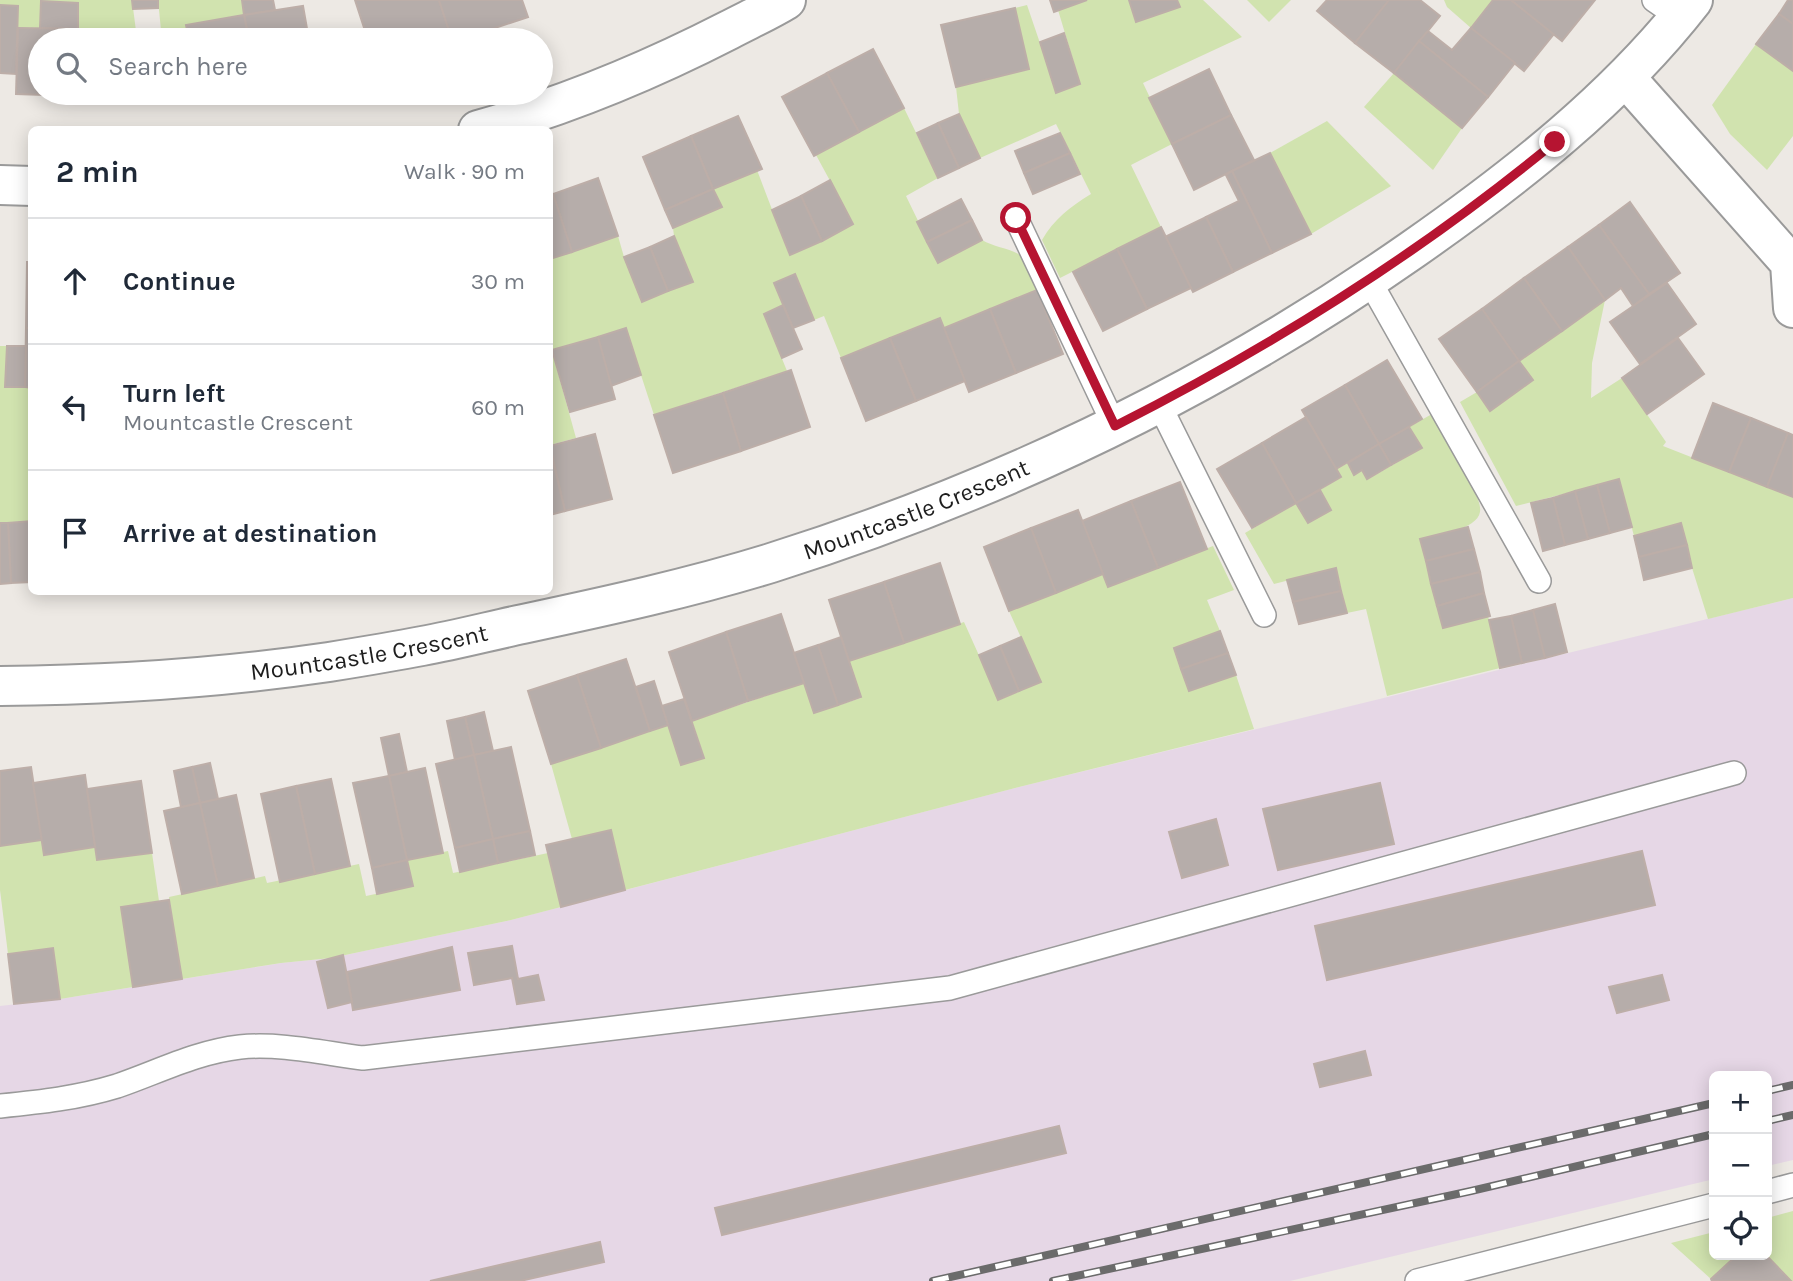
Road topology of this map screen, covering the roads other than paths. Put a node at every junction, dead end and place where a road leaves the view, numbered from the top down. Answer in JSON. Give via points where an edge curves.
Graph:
{"nodes":[{"id":1,"x":786,"y":0,"type":"edge"},
{"id":2,"x":1676,"y":6,"type":"edge"},
{"id":3,"x":1626,"y":78,"type":"junction"},
{"id":4,"x":490,"y":126,"type":"edge"},
{"id":5,"x":0,"y":185,"type":"edge"},
{"id":6,"x":28,"y":186,"type":"edge"},
{"id":7,"x":1016,"y":218,"type":"dead end"},
{"id":8,"x":1791,"y":262,"type":"edge"},
{"id":9,"x":1369,"y":280,"type":"junction"},
{"id":10,"x":1793,"y":309,"type":"edge"},
{"id":11,"x":1159,"y":404,"type":"junction"},
{"id":12,"x":1115,"y":426,"type":"junction"},
{"id":13,"x":1539,"y":581,"type":"dead end"},
{"id":14,"x":1264,"y":615,"type":"dead end"},
{"id":15,"x":0,"y":686,"type":"edge"},
{"id":16,"x":1734,"y":773,"type":"dead end"},
{"id":17,"x":0,"y":1106,"type":"edge"},
{"id":18,"x":1793,"y":1185,"type":"edge"},
{"id":19,"x":1772,"y":1191,"type":"edge"},
{"id":20,"x":1709,"y":1206,"type":"edge"},
{"id":21,"x":1417,"y":1281,"type":"edge"}],
"edges":[{"from":1,"to":4,"type":"street","via":[[638,74]]},
{"from":2,"to":3,"type":"street","name":"Mountcastle Crescent"},
{"from":3,"to":8,"type":"street"},
{"from":3,"to":9,"type":"street","name":"Mountcastle Crescent","via":[[1508,180]]},
{"from":5,"to":6,"type":"street"},
{"from":7,"to":12,"type":"lane"},
{"from":8,"to":10,"type":"street"},
{"from":9,"to":11,"type":"street","name":"Mountcastle Crescent","via":[[1290,331]]},
{"from":9,"to":13,"type":"lane"},
{"from":11,"to":12,"type":"street","name":"Mountcastle Crescent"},
{"from":11,"to":14,"type":"lane"},
{"from":12,"to":15,"type":"street","name":"Mountcastle Crescent","via":[[878,528],[768,564],[607,607],[326,662],[193,678]]},
{"from":16,"to":17,"type":"lane","via":[[950,988],[363,1058],[280,1047],[240,1047],[200,1054],[116,1086],[58,1101]]},
{"from":18,"to":19,"type":"lane"},
{"from":20,"to":21,"type":"lane"}]}
